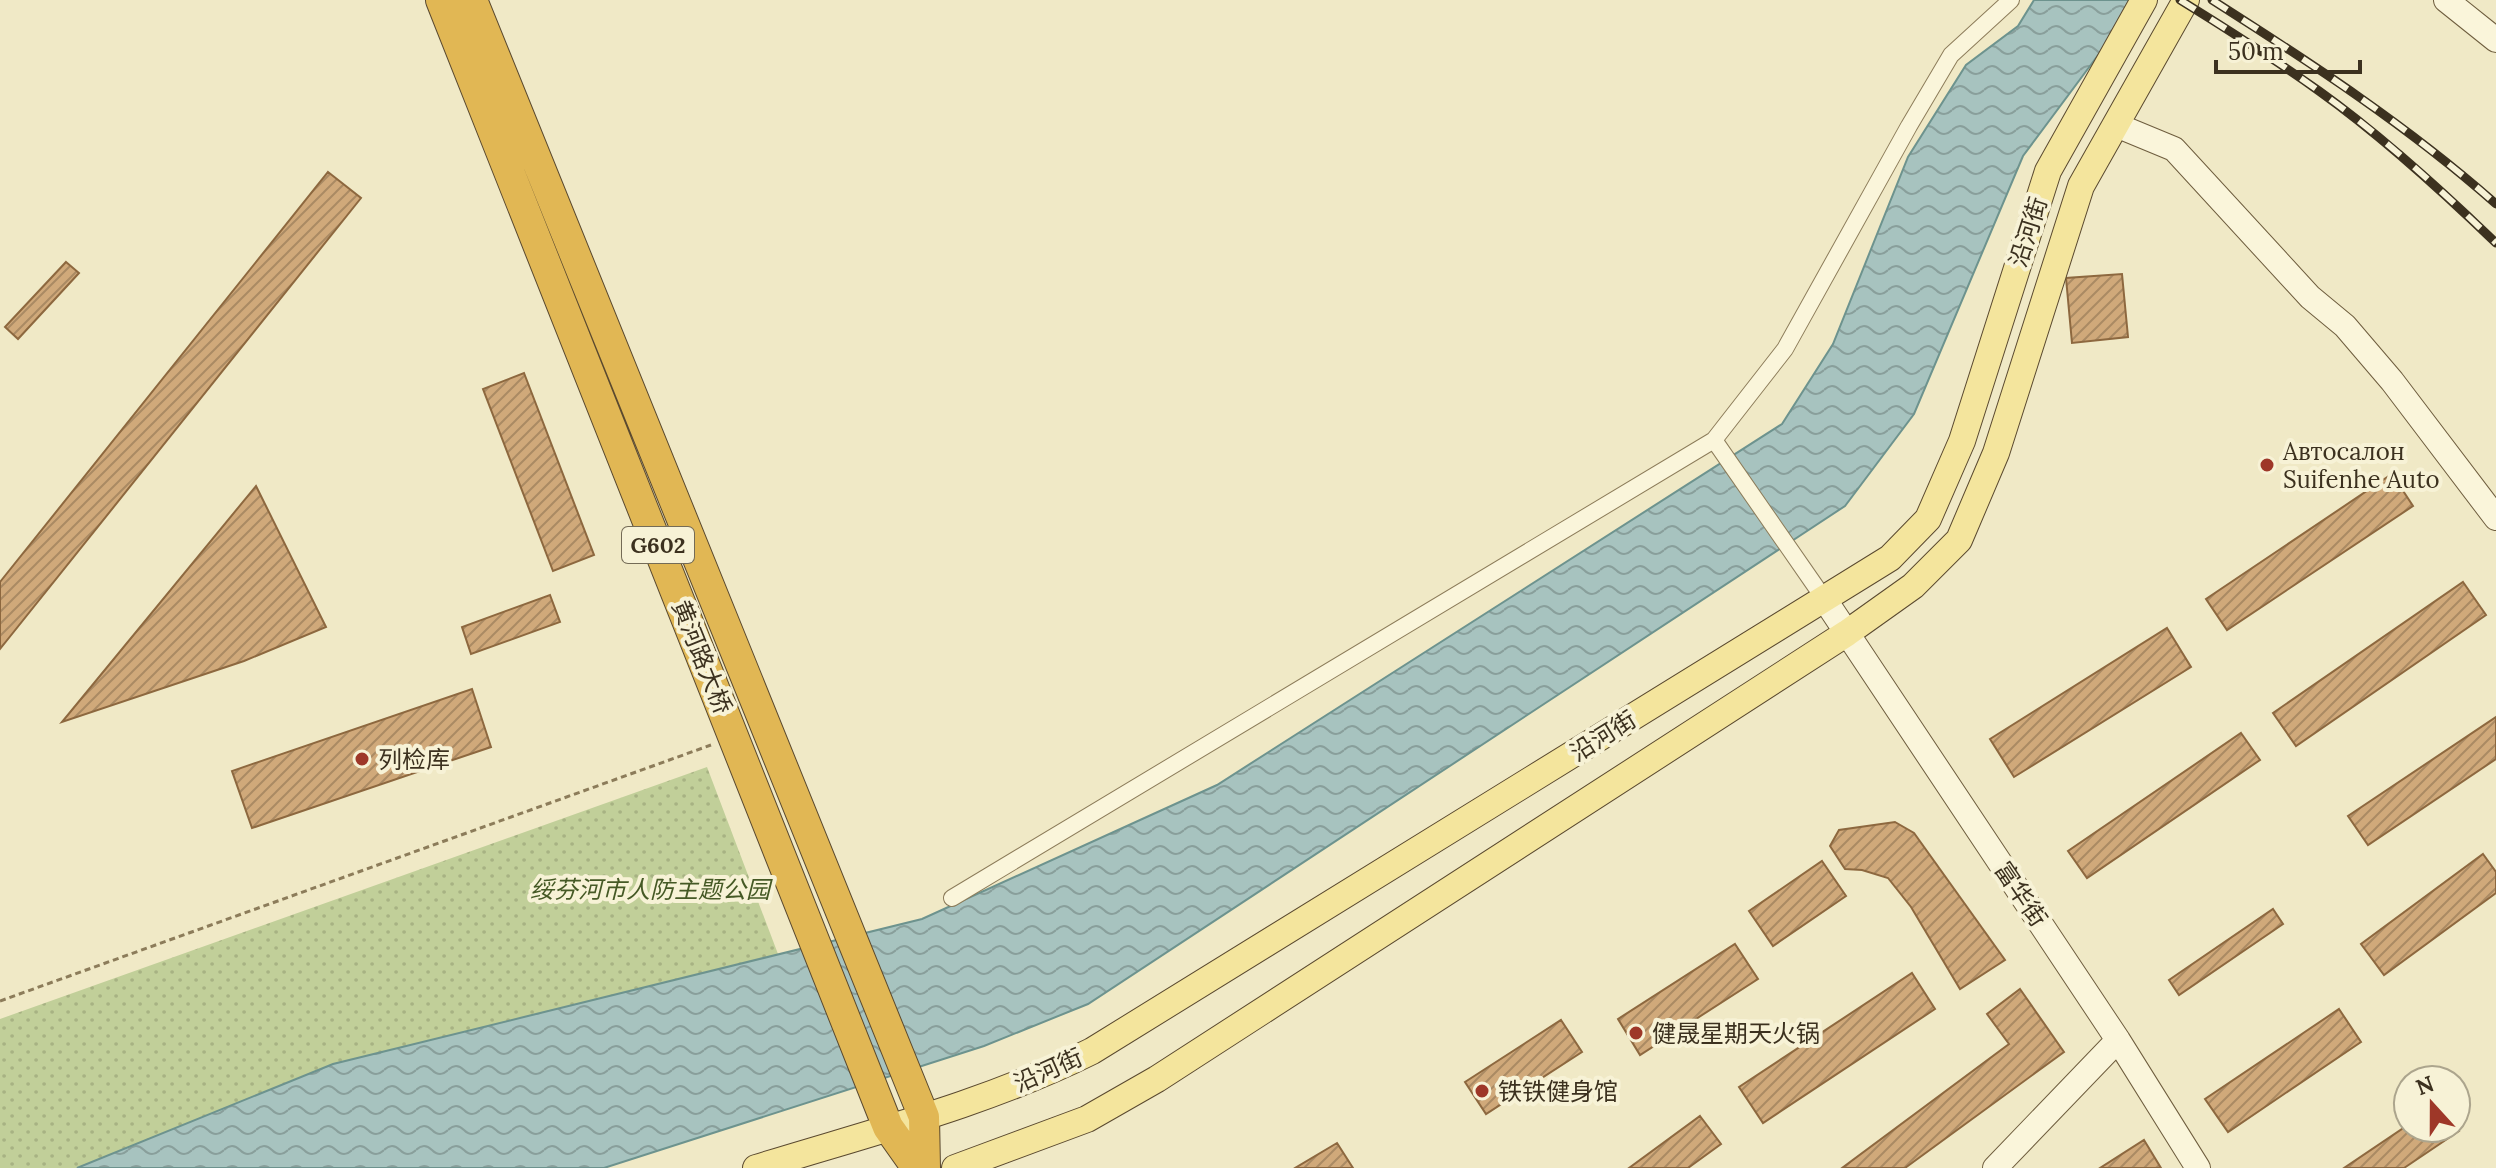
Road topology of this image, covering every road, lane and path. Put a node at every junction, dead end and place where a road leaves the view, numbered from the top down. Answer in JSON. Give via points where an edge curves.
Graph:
{"nodes":[{"id":1,"x":441,"y":0,"type":"edge"},
{"id":2,"x":472,"y":0,"type":"edge"},
{"id":3,"x":2011,"y":0,"type":"edge"},
{"id":4,"x":2144,"y":0,"type":"edge"},
{"id":5,"x":2186,"y":0,"type":"edge"},
{"id":6,"x":2446,"y":0,"type":"edge"},
{"id":7,"x":2496,"y":40,"type":"edge"},
{"id":8,"x":2116,"y":125,"type":"junction"},
{"id":9,"x":1714,"y":440,"type":"junction"},
{"id":10,"x":2496,"y":518,"type":"edge"},
{"id":11,"x":1825,"y":600,"type":"junction"},
{"id":12,"x":1847,"y":633,"type":"junction"},
{"id":13,"x":734,"y":737,"type":"junction"},
{"id":14,"x":952,"y":898,"type":"dead end"},
{"id":15,"x":0,"y":1001,"type":"edge"},
{"id":16,"x":2118,"y":1040,"type":"junction"},
{"id":17,"x":924,"y":1117,"type":"junction"},
{"id":18,"x":888,"y":1127,"type":"junction"},
{"id":19,"x":756,"y":1168,"type":"edge"},
{"id":20,"x":917,"y":1168,"type":"edge"},
{"id":21,"x":925,"y":1168,"type":"edge"},
{"id":22,"x":955,"y":1168,"type":"edge"},
{"id":23,"x":1995,"y":1168,"type":"edge"},
{"id":24,"x":2198,"y":1168,"type":"edge"}],
"edges":[{"from":1,"to":13,"type":"highway","name":"黄河路大桥","number":"G602"},
{"from":2,"to":17,"type":"highway","name":"黄河路大桥","number":"G602"},
{"from":3,"to":9,"type":"street","via":[[1951,55],[1785,349]]},
{"from":4,"to":11,"type":"main road","name":"沿河街","via":[[2048,171],[1962,441],[1928,519],[1890,558]]},
{"from":5,"to":8,"type":"main road","name":"沿河街"},
{"from":6,"to":7,"type":"street"},
{"from":8,"to":10,"type":"street","via":[[2174,149],[2310,297],[2345,326]]},
{"from":8,"to":12,"type":"main road","name":"沿河街","via":[[2081,186],[1996,453],[1959,540],[1913,586]]},
{"from":9,"to":11,"type":"street"},
{"from":9,"to":14,"type":"street"},
{"from":11,"to":12,"type":"street","name":"富华街"},
{"from":11,"to":17,"type":"main road","name":"沿河街","via":[[1092,1051]]},
{"from":12,"to":16,"type":"street","name":"富华街"},
{"from":12,"to":22,"type":"main road","name":"沿河街","via":[[1157,1079],[1087,1119]]},
{"from":13,"to":15,"type":"path"},
{"from":13,"to":18,"type":"highway","name":"黄河路大桥","number":"G602"},
{"from":16,"to":23,"type":"street"},
{"from":16,"to":24,"type":"street","name":"富华街"},
{"from":17,"to":18,"type":"main road","name":"沿河街"},
{"from":17,"to":21,"type":"highway","number":"G602"},
{"from":18,"to":19,"type":"main road","name":"沿河街"},
{"from":18,"to":20,"type":"highway","number":"G602"}]}
